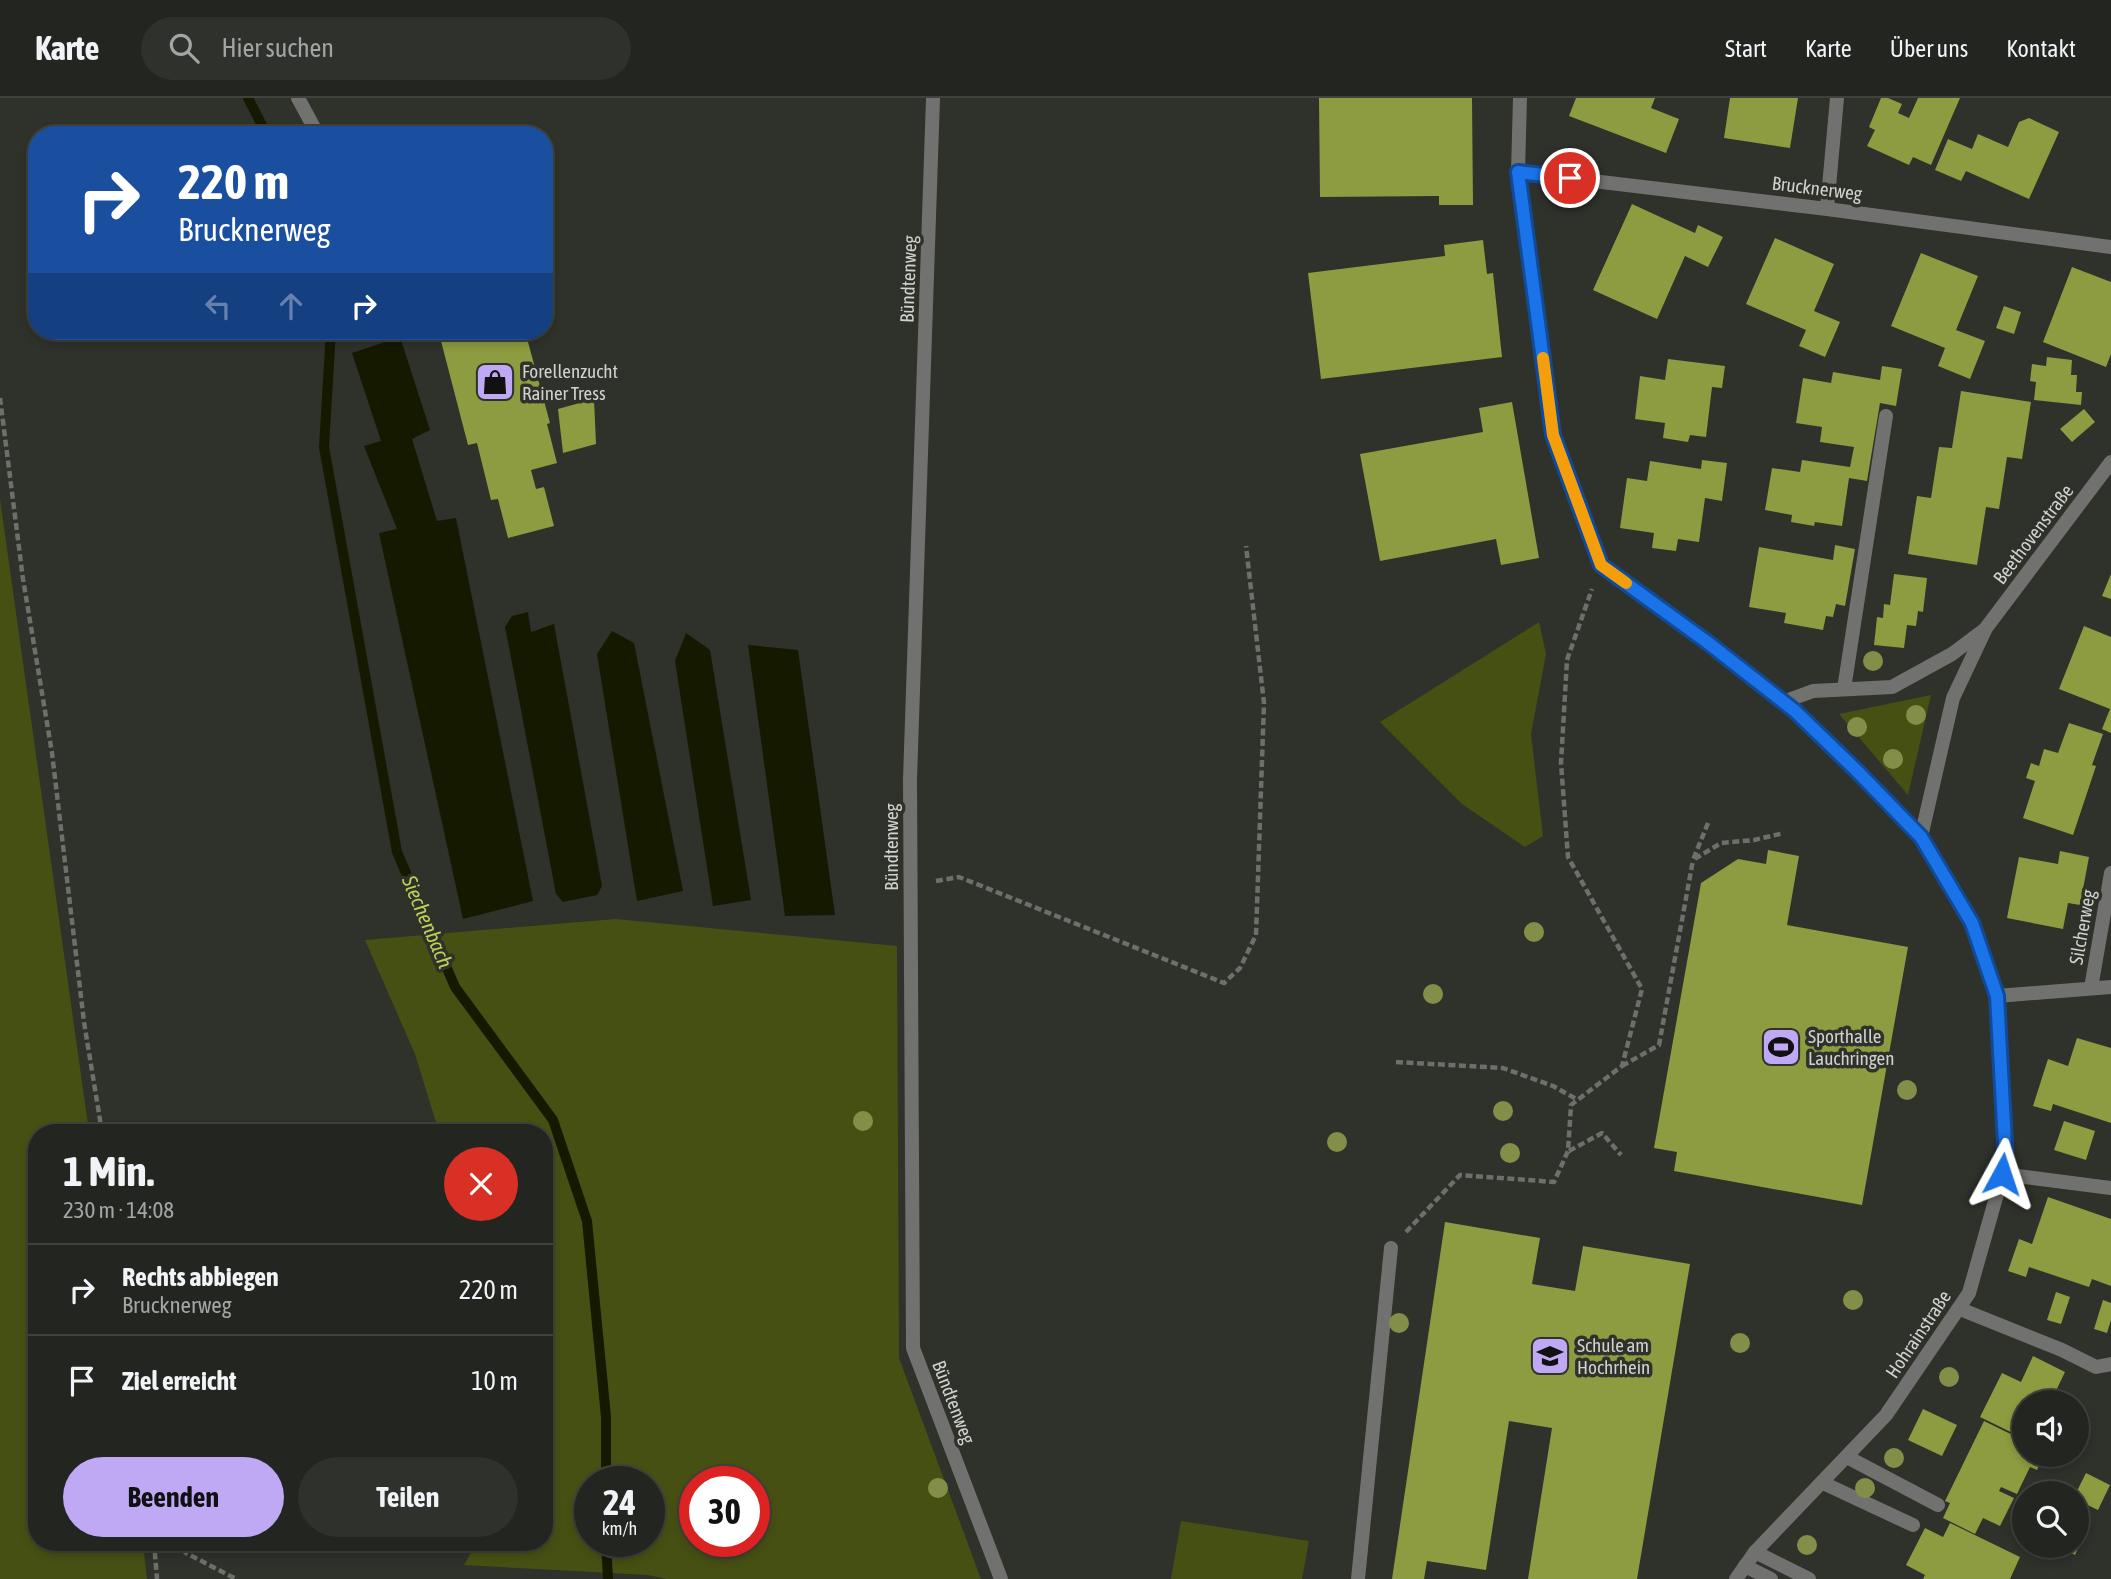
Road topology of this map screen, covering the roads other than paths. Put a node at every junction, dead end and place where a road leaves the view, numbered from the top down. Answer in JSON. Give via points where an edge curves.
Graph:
{"nodes":[{"id":1,"x":298,"y":98,"type":"edge"},
{"id":2,"x":933,"y":98,"type":"edge"},
{"id":3,"x":1520,"y":98,"type":"edge"},
{"id":4,"x":1837,"y":98,"type":"edge"},
{"id":5,"x":313,"y":126,"type":"edge"},
{"id":6,"x":1518,"y":172,"type":"junction"},
{"id":7,"x":1827,"y":209,"type":"junction"},
{"id":8,"x":2111,"y":247,"type":"edge"},
{"id":9,"x":1886,"y":415,"type":"dead end"},
{"id":10,"x":2111,"y":462,"type":"edge"},
{"id":11,"x":1986,"y":628,"type":"junction"},
{"id":12,"x":1844,"y":689,"type":"junction"},
{"id":13,"x":1783,"y":702,"type":"junction"},
{"id":14,"x":1921,"y":837,"type":"junction"},
{"id":15,"x":2111,"y":873,"type":"edge"},
{"id":16,"x":2111,"y":987,"type":"edge"},
{"id":17,"x":2091,"y":988,"type":"junction"},
{"id":18,"x":1997,"y":996,"type":"junction"},
{"id":19,"x":2002,"y":1174,"type":"junction"},
{"id":20,"x":2111,"y":1188,"type":"edge"},
{"id":21,"x":1391,"y":1248,"type":"road end"},
{"id":22,"x":1960,"y":1309,"type":"junction"},
{"id":23,"x":2111,"y":1364,"type":"edge"},
{"id":24,"x":1847,"y":1457,"type":"junction"},
{"id":25,"x":1823,"y":1483,"type":"junction"},
{"id":26,"x":1938,"y":1505,"type":"dead end"},
{"id":27,"x":1913,"y":1525,"type":"dead end"},
{"id":28,"x":1755,"y":1552,"type":"junction"},
{"id":29,"x":1745,"y":1566,"type":"junction"},
{"id":30,"x":1001,"y":1579,"type":"edge"},
{"id":31,"x":1358,"y":1579,"type":"edge"},
{"id":32,"x":1736,"y":1579,"type":"edge"},
{"id":33,"x":1772,"y":1579,"type":"edge"},
{"id":34,"x":1809,"y":1579,"type":"edge"}],
"edges":[{"from":1,"to":5,"type":"street"},
{"from":2,"to":30,"type":"street","name":"Bündtenweg","via":[[910,779],[913,1349]]},
{"from":3,"to":6,"type":"street"},
{"from":4,"to":7,"type":"street"},
{"from":6,"to":7,"type":"street","name":"Brucknerweg"},
{"from":6,"to":13,"type":"street","name":"Hohrainstraße","via":[[1553,435],[1601,565]]},
{"from":7,"to":8,"type":"street","name":"Brucknerweg"},
{"from":9,"to":12,"type":"street"},
{"from":10,"to":11,"type":"street","name":"Beethovenstraße"},
{"from":11,"to":12,"type":"street","name":"Beethovenstraße","via":[[1952,654],[1892,687]]},
{"from":11,"to":14,"type":"street","name":"Beethovenstraße","via":[[1953,698]]},
{"from":12,"to":13,"type":"street","name":"Beethovenstraße","via":[[1813,691]]},
{"from":13,"to":14,"type":"street","name":"Hohrainstraße"},
{"from":14,"to":18,"type":"street","name":"Hohrainstraße","via":[[1972,923]]},
{"from":15,"to":17,"type":"street","name":"Silcherweg"},
{"from":16,"to":17,"type":"street","name":"Silcherweg"},
{"from":17,"to":18,"type":"street","name":"Silcherweg"},
{"from":18,"to":19,"type":"street","name":"Hohrainstraße","via":[[2006,1162]]},
{"from":19,"to":20,"type":"street"},
{"from":19,"to":22,"type":"street","name":"Hohrainstraße","via":[[1969,1293]]},
{"from":21,"to":31,"type":"street"},
{"from":22,"to":23,"type":"street","via":[[2096,1367]]},
{"from":22,"to":24,"type":"street","name":"Hohrainstraße","via":[[1886,1415]]},
{"from":24,"to":25,"type":"street","name":"Hohrainstraße"},
{"from":24,"to":26,"type":"street"},
{"from":25,"to":27,"type":"street"},
{"from":25,"to":28,"type":"street","name":"Hohrainstraße"},
{"from":28,"to":29,"type":"street","name":"Hohrainstraße"},
{"from":28,"to":34,"type":"street"},
{"from":29,"to":32,"type":"street","name":"Hohrainstraße"},
{"from":29,"to":33,"type":"street"}]}
